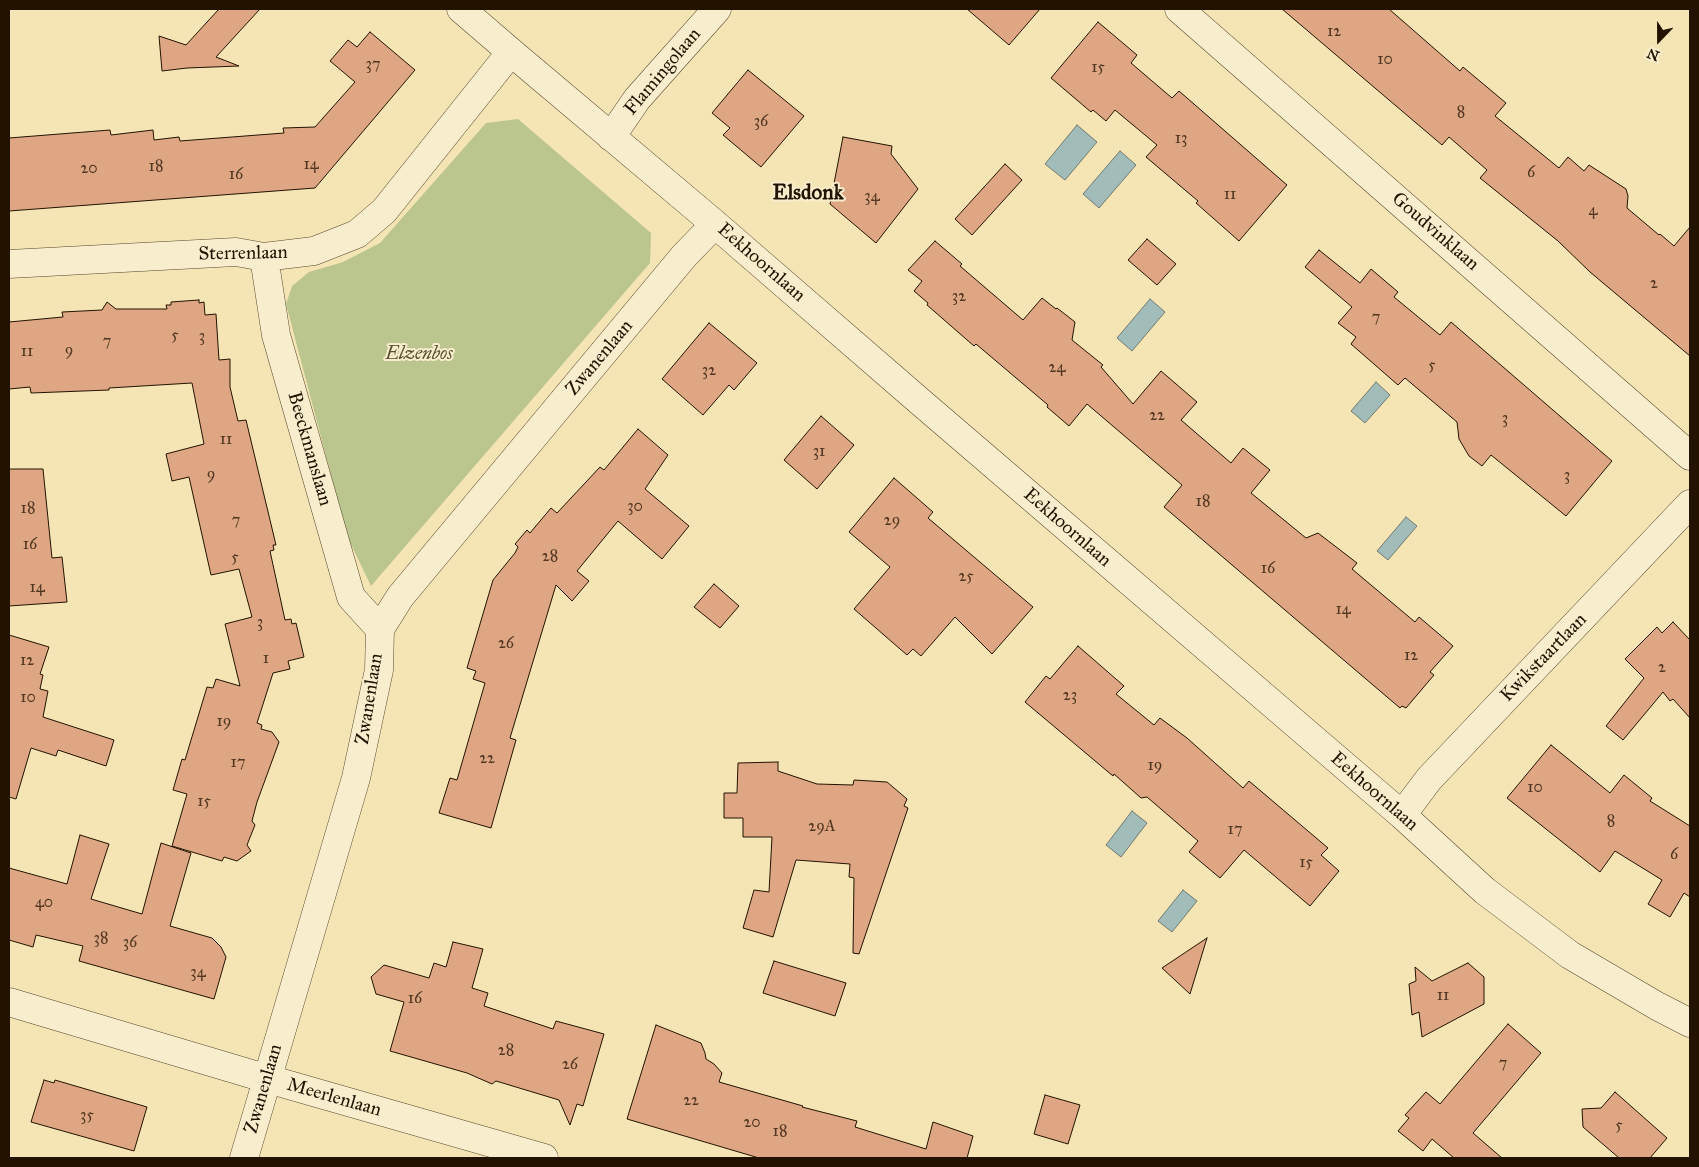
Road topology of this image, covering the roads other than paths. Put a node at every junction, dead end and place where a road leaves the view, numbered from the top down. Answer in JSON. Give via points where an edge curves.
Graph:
{"nodes":[{"id":1,"x":461,"y":9,"type":"edge"},
{"id":2,"x":717,"y":9,"type":"edge"},
{"id":3,"x":1180,"y":9,"type":"edge"},
{"id":4,"x":511,"y":52,"type":"junction"},
{"id":5,"x":611,"y":137,"type":"junction"},
{"id":6,"x":715,"y":224,"type":"junction"},
{"id":7,"x":264,"y":257,"type":"junction"},
{"id":8,"x":9,"y":264,"type":"edge"},
{"id":9,"x":1690,"y":456,"type":"edge"},
{"id":10,"x":1690,"y":504,"type":"edge"},
{"id":11,"x":380,"y":629,"type":"junction"},
{"id":12,"x":1402,"y":815,"type":"junction"},
{"id":13,"x":9,"y":1002,"type":"edge"},
{"id":14,"x":1690,"y":1023,"type":"edge"},
{"id":15,"x":268,"y":1079,"type":"junction"},
{"id":16,"x":244,"y":1158,"type":"edge"},
{"id":17,"x":544,"y":1158,"type":"edge"}],
"edges":[{"from":1,"to":4,"type":"street","name":"Eekhoornlaan"},
{"from":2,"to":5,"type":"street","name":"Flamingolaan","via":[[637,99]]},
{"from":3,"to":9,"type":"street","name":"Goudvinklaan"},
{"from":4,"to":5,"type":"street","name":"Eekhoornlaan"},
{"from":4,"to":7,"type":"street","name":"Sterrenlaan","via":[[384,211],[357,234],[314,251]]},
{"from":5,"to":6,"type":"street","name":"Eekhoornlaan"},
{"from":6,"to":11,"type":"street","name":"Zwanenlaan","via":[[684,256],[400,597]]},
{"from":6,"to":12,"type":"street","name":"Eekhoornlaan"},
{"from":7,"to":8,"type":"street","name":"Sterrenlaan","via":[[236,252]]},
{"from":7,"to":11,"type":"street","name":"Beeckmanslaan","via":[[276,335],[351,597]]},
{"from":10,"to":12,"type":"street","name":"Kwikstaartlaan","via":[[1429,779]]},
{"from":11,"to":15,"type":"street","name":"Zwanenlaan","via":[[379,670],[356,778]]},
{"from":12,"to":14,"type":"street","name":"Eekhoornlaan","via":[[1486,891],[1570,955]]},
{"from":13,"to":15,"type":"street","name":"Meerlenlaan"},
{"from":15,"to":16,"type":"street","name":"Zwanenlaan"},
{"from":15,"to":17,"type":"street","name":"Meerlenlaan"}]}
